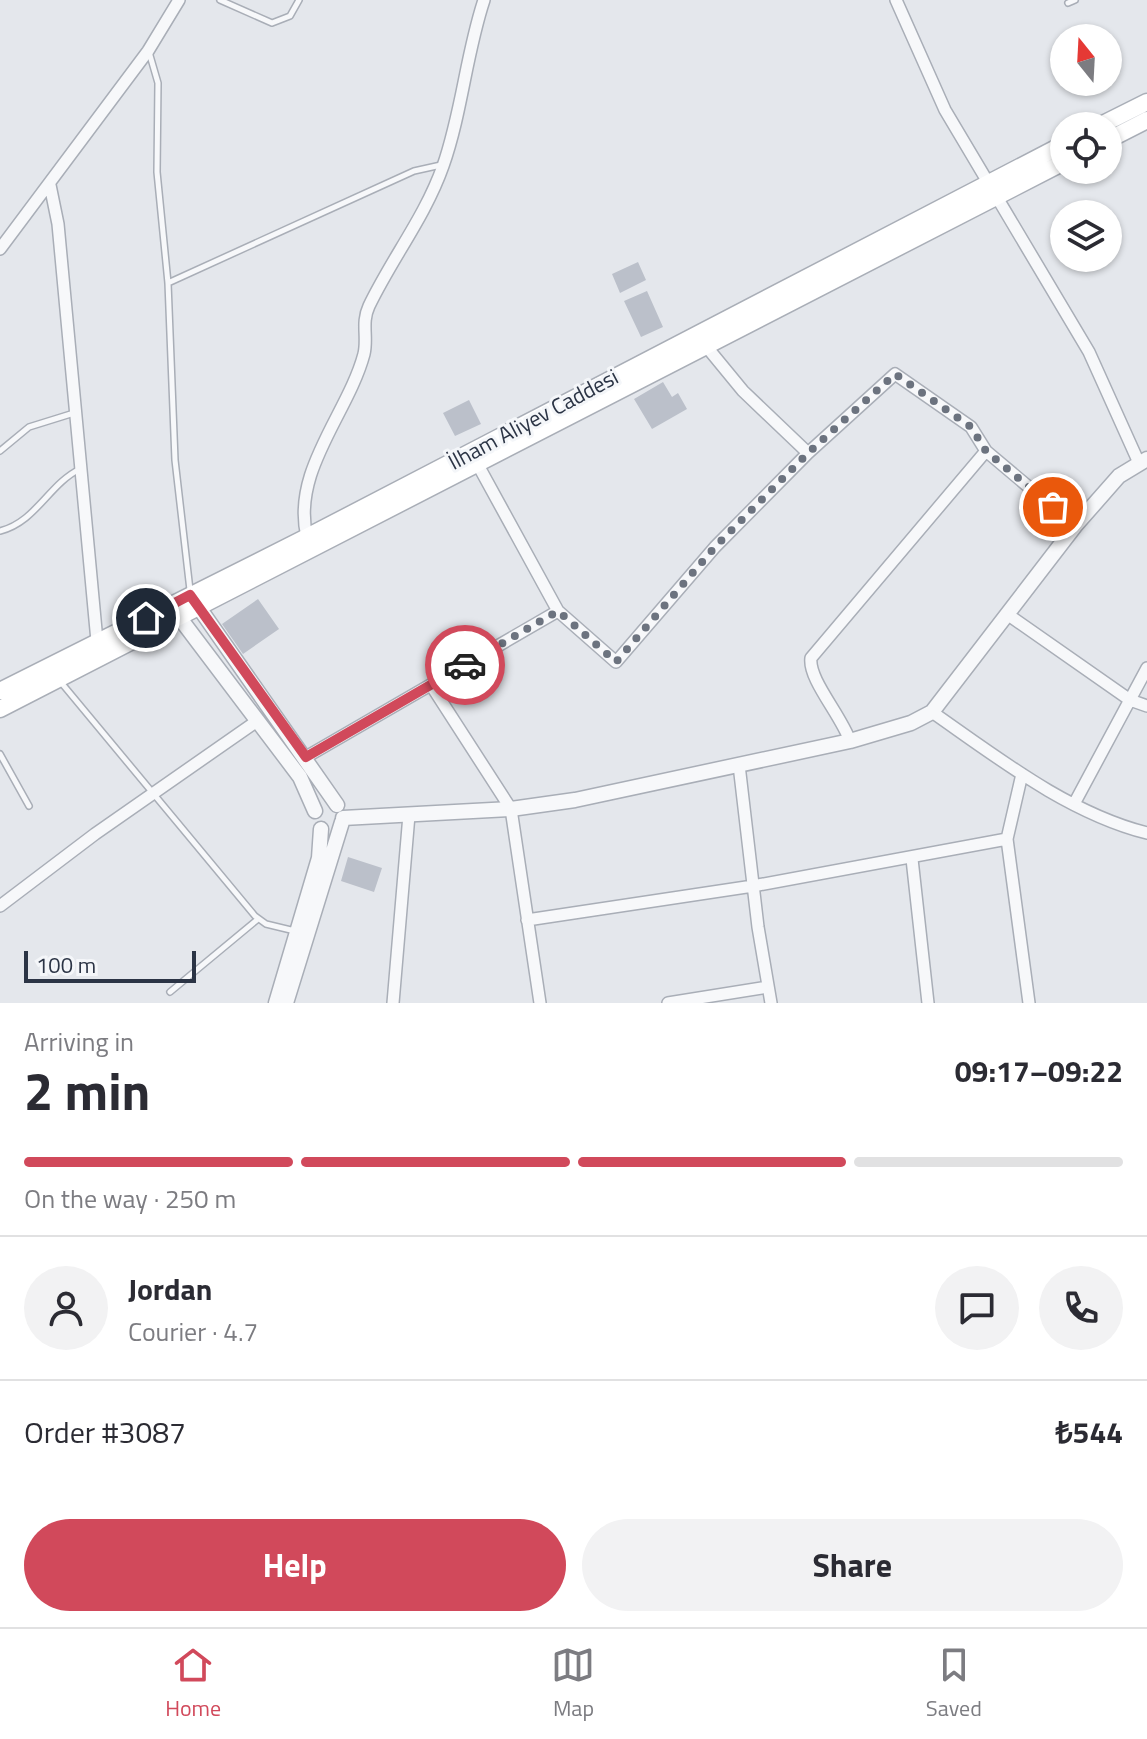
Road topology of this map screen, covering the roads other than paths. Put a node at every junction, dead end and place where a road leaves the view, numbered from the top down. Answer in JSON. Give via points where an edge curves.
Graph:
{"nodes":[{"id":1,"x":179,"y":0,"type":"edge"},
{"id":2,"x":220,"y":0,"type":"edge"},
{"id":3,"x":299,"y":0,"type":"edge"},
{"id":4,"x":484,"y":0,"type":"edge"},
{"id":5,"x":896,"y":0,"type":"edge"},
{"id":6,"x":1075,"y":0,"type":"edge"},
{"id":7,"x":1068,"y":3,"type":"dead end"},
{"id":8,"x":148,"y":51,"type":"junction"},
{"id":9,"x":1147,"y":102,"type":"edge"},
{"id":10,"x":1122,"y":114,"type":"edge"},
{"id":11,"x":1147,"y":120,"type":"edge"},
{"id":12,"x":1122,"y":133,"type":"edge"},
{"id":13,"x":1050,"y":153,"type":"edge"},
{"id":14,"x":444,"y":165,"type":"junction"},
{"id":15,"x":1050,"y":167,"type":"edge"},
{"id":16,"x":50,"y":185,"type":"junction"},
{"id":17,"x":991,"y":190,"type":"junction"},
{"id":18,"x":0,"y":249,"type":"edge"},
{"id":19,"x":168,"y":283,"type":"junction"},
{"id":20,"x":706,"y":346,"type":"junction"},
{"id":21,"x":74,"y":413,"type":"junction"},
{"id":22,"x":0,"y":451,"type":"edge"},
{"id":23,"x":986,"y":451,"type":"junction"},
{"id":24,"x":808,"y":453,"type":"junction"},
{"id":25,"x":1143,"y":461,"type":"edge"},
{"id":26,"x":478,"y":465,"type":"junction"},
{"id":27,"x":80,"y":469,"type":"junction"},
{"id":28,"x":1075,"y":526,"type":"junction"},
{"id":29,"x":0,"y":531,"type":"edge"},
{"id":30,"x":307,"y":537,"type":"junction"},
{"id":31,"x":195,"y":601,"type":"junction"},
{"id":32,"x":558,"y":611,"type":"junction"},
{"id":33,"x":175,"y":612,"type":"junction"},
{"id":34,"x":1007,"y":614,"type":"junction"},
{"id":35,"x":97,"y":641,"type":"junction"},
{"id":36,"x":1147,"y":668,"type":"edge"},
{"id":37,"x":58,"y":679,"type":"junction"},
{"id":38,"x":431,"y":685,"type":"junction"},
{"id":39,"x":0,"y":691,"type":"edge"},
{"id":40,"x":1130,"y":700,"type":"junction"},
{"id":41,"x":1147,"y":706,"type":"edge"},
{"id":42,"x":0,"y":709,"type":"edge"},
{"id":43,"x":932,"y":712,"type":"junction"},
{"id":44,"x":257,"y":721,"type":"junction"},
{"id":45,"x":850,"y":741,"type":"junction"},
{"id":46,"x":0,"y":754,"type":"edge"},
{"id":47,"x":306,"y":757,"type":"junction"},
{"id":48,"x":739,"y":765,"type":"junction"},
{"id":49,"x":1022,"y":774,"type":"junction"},
{"id":50,"x":153,"y":794,"type":"junction"},
{"id":51,"x":1074,"y":804,"type":"junction"},
{"id":52,"x":29,"y":806,"type":"dead end"},
{"id":53,"x":511,"y":809,"type":"junction"},
{"id":54,"x":315,"y":811,"type":"junction"},
{"id":55,"x":340,"y":815,"type":"junction"},
{"id":56,"x":409,"y":815,"type":"junction"},
{"id":57,"x":321,"y":829,"type":"junction"},
{"id":58,"x":1147,"y":833,"type":"edge"},
{"id":59,"x":1007,"y":839,"type":"junction"},
{"id":60,"x":912,"y":859,"type":"junction"},
{"id":61,"x":753,"y":886,"type":"junction"},
{"id":62,"x":0,"y":906,"type":"edge"},
{"id":63,"x":258,"y":919,"type":"junction"},
{"id":64,"x":527,"y":920,"type":"junction"},
{"id":65,"x":297,"y":931,"type":"junction"},
{"id":66,"x":768,"y":987,"type":"junction"},
{"id":67,"x":170,"y":992,"type":"dead end"},
{"id":68,"x":276,"y":1003,"type":"edge"},
{"id":69,"x":286,"y":1003,"type":"edge"},
{"id":70,"x":393,"y":1003,"type":"edge"},
{"id":71,"x":540,"y":1003,"type":"edge"},
{"id":72,"x":668,"y":1003,"type":"edge"},
{"id":73,"x":771,"y":1003,"type":"edge"},
{"id":74,"x":928,"y":1003,"type":"edge"},
{"id":75,"x":1029,"y":1003,"type":"edge"}],
"edges":[{"from":1,"to":8,"type":"street"},
{"from":2,"to":3,"type":"lane","via":[[272,23],[290,16]]},
{"from":4,"to":14,"type":"street"},
{"from":5,"to":17,"type":"street","via":[[945,110]]},
{"from":6,"to":7,"type":"lane"},
{"from":8,"to":16,"type":"street"},
{"from":8,"to":19,"type":"lane","via":[[158,83],[157,160]]},
{"from":9,"to":10,"type":"main road"},
{"from":11,"to":12,"type":"main road"},
{"from":13,"to":17,"type":"main road","name":"İlham Aliyev Caddesi"},
{"from":14,"to":19,"type":"lane","via":[[414,171]]},
{"from":14,"to":30,"type":"street","via":[[365,316],[365,352],[303,504]]},
{"from":15,"to":17,"type":"main road","name":"İlham Aliyev Caddesi"},
{"from":16,"to":18,"type":"street"},
{"from":16,"to":21,"type":"street"},
{"from":17,"to":20,"type":"main road","name":"İlham Aliyev Caddesi"},
{"from":17,"to":25,"type":"street","via":[[1089,352]]},
{"from":17,"to":30,"type":"main road","name":"İlham Aliyev Caddesi"},
{"from":19,"to":31,"type":"lane","via":[[175,460]]},
{"from":20,"to":24,"type":"street","via":[[743,391]]},
{"from":20,"to":26,"type":"main road","name":"İlham Aliyev Caddesi"},
{"from":21,"to":22,"type":"lane","via":[[29,427]]},
{"from":21,"to":27,"type":"street"},
{"from":23,"to":24,"type":"street","via":[[971,427],[895,374]]},
{"from":23,"to":28,"type":"street"},
{"from":23,"to":45,"type":"street","via":[[811,658],[812,678],[842,718]]},
{"from":24,"to":32,"type":"street","via":[[715,547],[616,662]]},
{"from":25,"to":28,"type":"street","via":[[1119,476]]},
{"from":26,"to":31,"type":"main road","name":"İlham Aliyev Caddesi"},
{"from":26,"to":32,"type":"street"},
{"from":27,"to":29,"type":"lane","via":[[18,524]]},
{"from":27,"to":35,"type":"street"},
{"from":28,"to":34,"type":"street"},
{"from":30,"to":31,"type":"main road","name":"İlham Aliyev Caddesi"},
{"from":31,"to":33,"type":"main road","name":"İlham Aliyev Caddesi"},
{"from":31,"to":47,"type":"street"},
{"from":32,"to":38,"type":"street"},
{"from":33,"to":35,"type":"main road","name":"İlham Aliyev Caddesi"},
{"from":33,"to":37,"type":"main road","name":"İlham Aliyev Caddesi"},
{"from":33,"to":44,"type":"street"},
{"from":34,"to":40,"type":"street"},
{"from":34,"to":43,"type":"street"},
{"from":35,"to":39,"type":"main road","name":"İlham Aliyev Caddesi"},
{"from":36,"to":40,"type":"street"},
{"from":37,"to":42,"type":"main road","name":"İlham Aliyev Caddesi"},
{"from":37,"to":50,"type":"lane"},
{"from":38,"to":47,"type":"street"},
{"from":38,"to":53,"type":"street"},
{"from":40,"to":41,"type":"street"},
{"from":40,"to":51,"type":"street"},
{"from":43,"to":45,"type":"street"},
{"from":43,"to":49,"type":"street"},
{"from":44,"to":50,"type":"street"},
{"from":44,"to":54,"type":"street","via":[[300,777]]},
{"from":45,"to":48,"type":"street"},
{"from":46,"to":52,"type":"lane"},
{"from":47,"to":55,"type":"street"},
{"from":48,"to":53,"type":"street"},
{"from":48,"to":61,"type":"street"},
{"from":49,"to":51,"type":"street"},
{"from":49,"to":59,"type":"street"},
{"from":50,"to":62,"type":"street"},
{"from":50,"to":63,"type":"lane"},
{"from":51,"to":58,"type":"street","via":[[1112,825]]},
{"from":53,"to":56,"type":"street"},
{"from":53,"to":64,"type":"street"},
{"from":54,"to":55,"type":"street","via":[[324,803]]},
{"from":54,"to":57,"type":"street"},
{"from":55,"to":56,"type":"street"},
{"from":55,"to":57,"type":"street","via":[[335,829]]},
{"from":55,"to":69,"type":"street"},
{"from":56,"to":70,"type":"street"},
{"from":57,"to":65,"type":"street","via":[[319,858]]},
{"from":59,"to":60,"type":"street"},
{"from":59,"to":75,"type":"street"},
{"from":60,"to":61,"type":"street"},
{"from":60,"to":74,"type":"street"},
{"from":61,"to":64,"type":"street"},
{"from":61,"to":66,"type":"street"},
{"from":63,"to":65,"type":"lane"},
{"from":63,"to":67,"type":"lane"},
{"from":64,"to":71,"type":"street"},
{"from":65,"to":68,"type":"street"},
{"from":66,"to":72,"type":"street"},
{"from":66,"to":73,"type":"street"}]}
